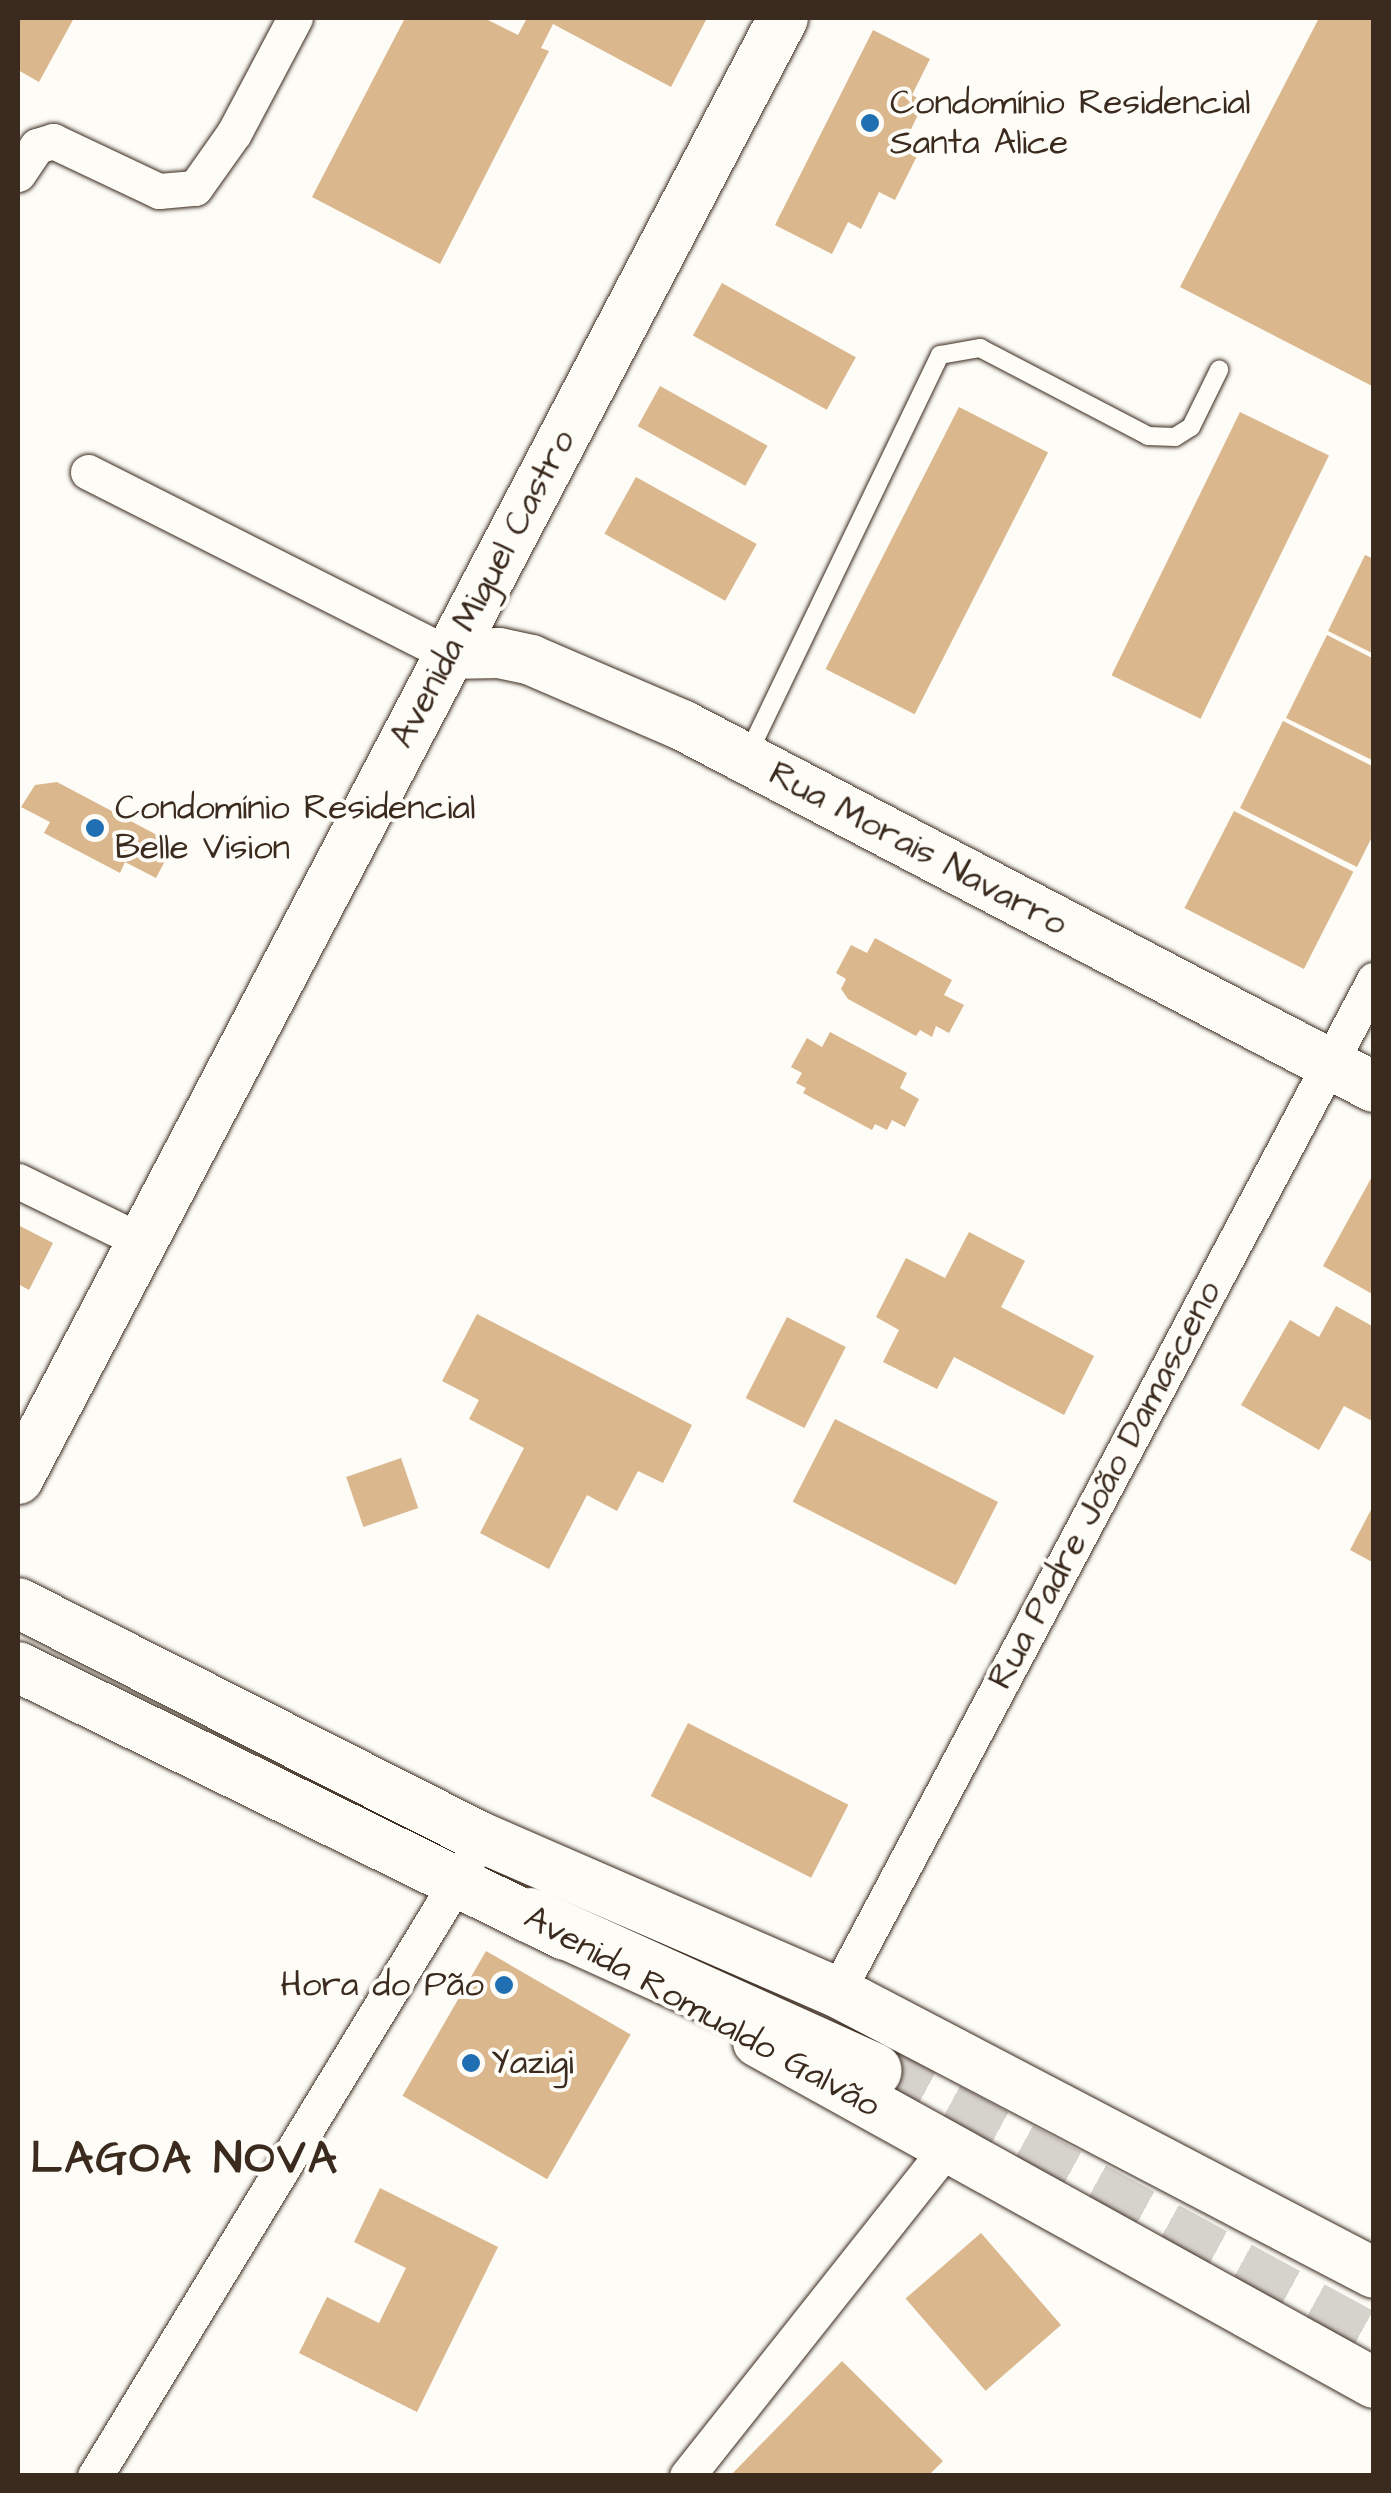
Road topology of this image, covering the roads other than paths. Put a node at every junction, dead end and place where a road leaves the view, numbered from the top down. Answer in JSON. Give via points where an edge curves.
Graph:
{"nodes":[{"id":1,"x":295,"y":18,"type":"edge"},
{"id":2,"x":783,"y":18,"type":"edge"},
{"id":3,"x":18,"y":174,"type":"edge"},
{"id":4,"x":1219,"y":370,"type":"dead end"},
{"id":5,"x":88,"y":472,"type":"dead end"},
{"id":6,"x":448,"y":654,"type":"junction"},
{"id":7,"x":746,"y":759,"type":"junction"},
{"id":8,"x":1374,"y":980,"type":"edge"},
{"id":9,"x":1352,"y":1076,"type":"edge"},
{"id":10,"x":18,"y":1181,"type":"edge"},
{"id":11,"x":143,"y":1242,"type":"junction"},
{"id":12,"x":18,"y":1479,"type":"edge"},
{"id":13,"x":18,"y":1603,"type":"edge"},
{"id":14,"x":18,"y":1666,"type":"edge"},
{"id":15,"x":480,"y":1837,"type":"junction"},
{"id":16,"x":458,"y":1883,"type":"junction"},
{"id":17,"x":530,"y":1915,"type":"junction"},
{"id":18,"x":837,"y":1992,"type":"junction"},
{"id":19,"x":874,"y":2070,"type":"tunnel mouth"},
{"id":20,"x":948,"y":2147,"type":"junction"},
{"id":21,"x":1374,"y":2273,"type":"edge"},
{"id":22,"x":1374,"y":2383,"type":"edge"},
{"id":23,"x":95,"y":2476,"type":"edge"},
{"id":24,"x":687,"y":2476,"type":"edge"}],
"edges":[{"from":1,"to":3,"type":"street","via":[[234,134],[194,188],[177,194],[159,190],[54,141],[37,146]]},
{"from":2,"to":6,"type":"main road","name":"Avenida Miguel Castro"},
{"from":4,"to":7,"type":"lane","via":[[1191,426],[1175,438],[1148,436],[1001,356],[958,347],[940,355]]},
{"from":5,"to":6,"type":"street"},
{"from":6,"to":7,"type":"main road","name":"Rua Morais Navarro","via":[[531,660]]},
{"from":6,"to":11,"type":"main road","name":"Avenida Miguel Castro"},
{"from":7,"to":9,"type":"main road","name":"Rua Morais Navarro"},
{"from":8,"to":9,"type":"street","name":"Rua Padre João Damasceno"},
{"from":9,"to":18,"type":"street","name":"Rua Padre João Damasceno"},
{"from":10,"to":11,"type":"street"},
{"from":11,"to":12,"type":"main road","name":"Avenida Miguel Castro"},
{"from":13,"to":15,"type":"main road","name":"Avenida Romualdo Galvão"},
{"from":14,"to":16,"type":"main road","name":"Avenida Romualdo Galvão"},
{"from":15,"to":16,"type":"street"},
{"from":15,"to":18,"type":"main road","name":"Avenida Romualdo Galvão"},
{"from":16,"to":17,"type":"main road","name":"Avenida Romualdo Galvão"},
{"from":16,"to":23,"type":"street"},
{"from":17,"to":19,"type":"main road"},
{"from":17,"to":20,"type":"main road","name":"Avenida Romualdo Galvão"},
{"from":18,"to":21,"type":"main road","name":"Avenida Romualdo Galvão"},
{"from":20,"to":22,"type":"main road","name":"Avenida Romualdo Galvão"},
{"from":20,"to":24,"type":"street"}]}
